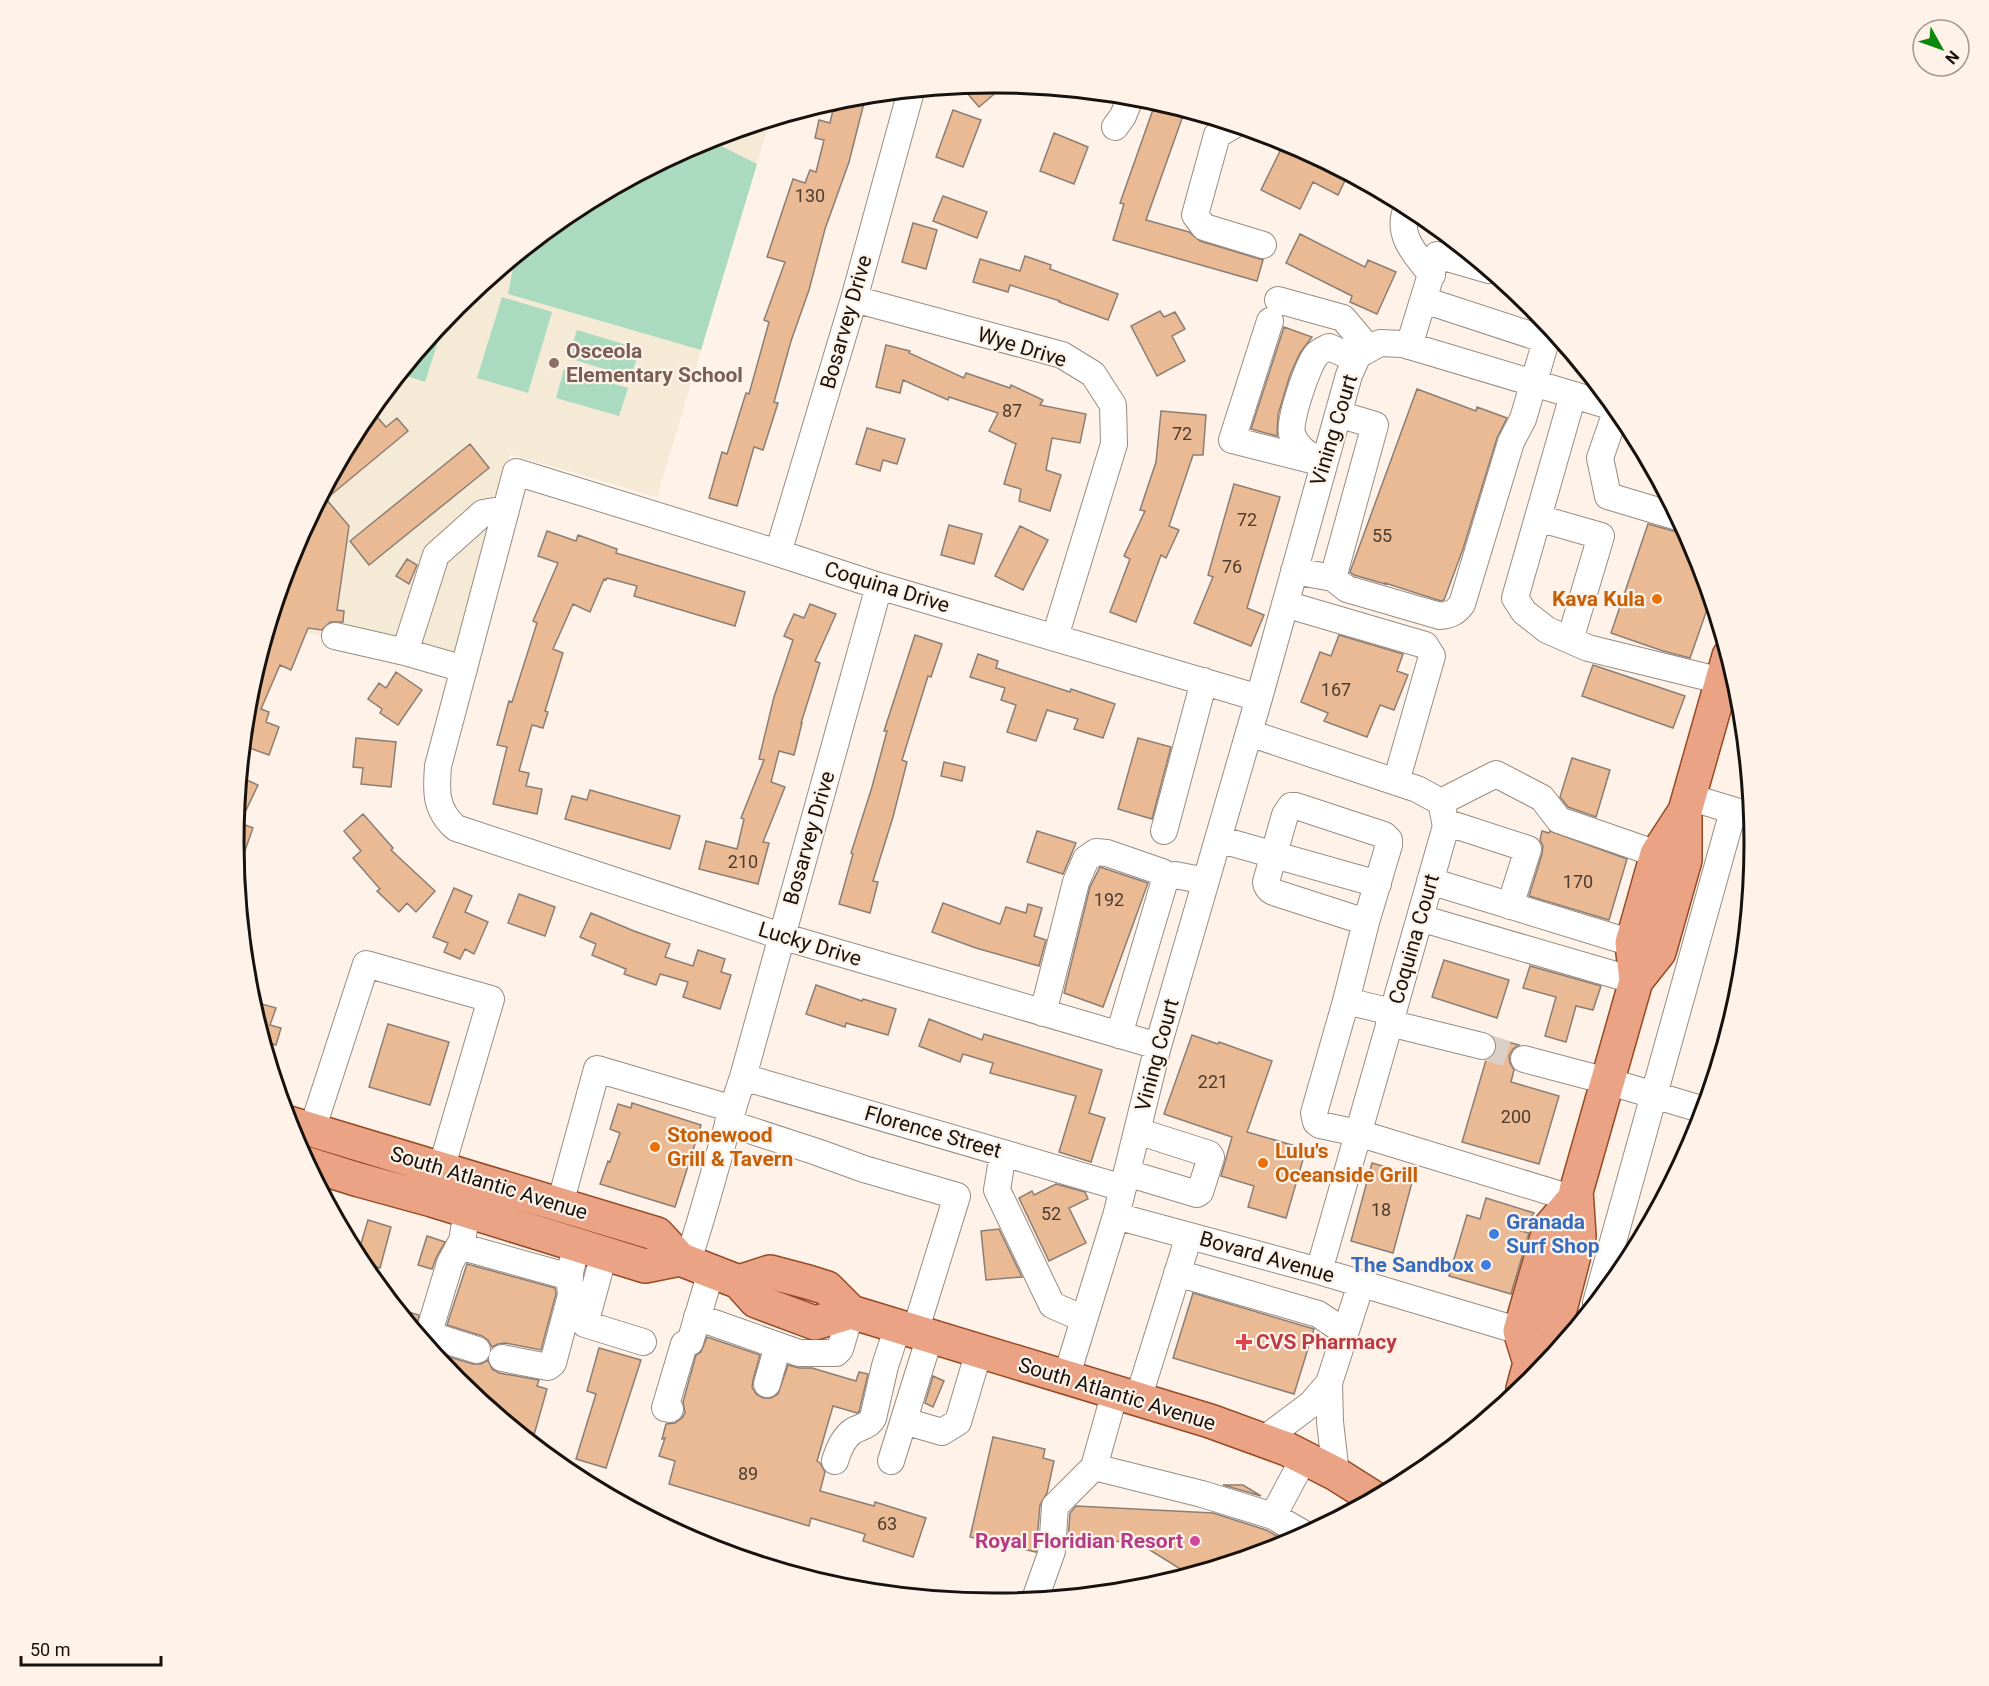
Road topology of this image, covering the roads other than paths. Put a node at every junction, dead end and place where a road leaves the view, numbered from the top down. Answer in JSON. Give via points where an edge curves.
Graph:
{"nodes":[{"id":1,"x":909,"y":98,"type":"edge"},
{"id":2,"x":1127,"y":105,"type":"edge"},
{"id":3,"x":1115,"y":127,"type":"dead end"},
{"id":4,"x":1226,"y":130,"type":"edge"},
{"id":5,"x":1405,"y":215,"type":"edge"},
{"id":6,"x":1263,"y":245,"type":"dead end"},
{"id":7,"x":1472,"y":265,"type":"edge"},
{"id":8,"x":1432,"y":275,"type":"junction"},
{"id":9,"x":854,"y":299,"type":"junction"},
{"id":10,"x":1424,"y":300,"type":"junction"},
{"id":11,"x":1544,"y":333,"type":"edge"},
{"id":12,"x":1547,"y":337,"type":"edge"},
{"id":13,"x":1409,"y":346,"type":"junction"},
{"id":14,"x":1363,"y":354,"type":"junction"},
{"id":15,"x":1533,"y":383,"type":"junction"},
{"id":16,"x":1601,"y":401,"type":"edge"},
{"id":17,"x":1338,"y":414,"type":"junction"},
{"id":18,"x":1323,"y":463,"type":"junction"},
{"id":19,"x":506,"y":509,"type":"junction"},
{"id":20,"x":1668,"y":514,"type":"edge"},
{"id":21,"x":1538,"y":518,"type":"junction"},
{"id":22,"x":778,"y":553,"type":"junction"},
{"id":23,"x":1294,"y":571,"type":"junction"},
{"id":24,"x":1333,"y":578,"type":"junction"},
{"id":25,"x":879,"y":586,"type":"junction"},
{"id":26,"x":1285,"y":604,"type":"junction"},
{"id":27,"x":335,"y":636,"type":"dead end"},
{"id":28,"x":1055,"y":637,"type":"junction"},
{"id":29,"x":1570,"y":640,"type":"junction"},
{"id":30,"x":405,"y":652,"type":"junction"},
{"id":31,"x":464,"y":669,"type":"junction"},
{"id":32,"x":1724,"y":669,"type":"edge"},
{"id":33,"x":1724,"y":672,"type":"edge"},
{"id":34,"x":1204,"y":681,"type":"junction"},
{"id":35,"x":1259,"y":698,"type":"junction"},
{"id":36,"x":1249,"y":733,"type":"junction"},
{"id":37,"x":1396,"y":782,"type":"junction"},
{"id":38,"x":1687,"y":804,"type":"junction"},
{"id":39,"x":1443,"y":812,"type":"junction"},
{"id":40,"x":1743,"y":813,"type":"edge"},
{"id":41,"x":1164,"y":831,"type":"dead end"},
{"id":42,"x":1218,"y":839,"type":"junction"},
{"id":43,"x":1274,"y":854,"type":"junction"},
{"id":44,"x":1657,"y":854,"type":"junction"},
{"id":45,"x":1165,"y":880,"type":"junction"},
{"id":46,"x":1206,"y":881,"type":"junction"},
{"id":47,"x":1430,"y":881,"type":"junction"},
{"id":48,"x":1378,"y":884,"type":"junction"},
{"id":49,"x":1510,"y":906,"type":"junction"},
{"id":50,"x":1420,"y":918,"type":"junction"},
{"id":51,"x":1366,"y":922,"type":"junction"},
{"id":52,"x":782,"y":936,"type":"junction"},
{"id":53,"x":1632,"y":943,"type":"junction"},
{"id":54,"x":1636,"y":981,"type":"junction"},
{"id":55,"x":1346,"y":1001,"type":"junction"},
{"id":56,"x":1043,"y":1012,"type":"junction"},
{"id":57,"x":1391,"y":1018,"type":"junction"},
{"id":58,"x":1119,"y":1035,"type":"junction"},
{"id":59,"x":1158,"y":1046,"type":"junction"},
{"id":60,"x":1482,"y":1046,"type":"tunnel mouth"},
{"id":61,"x":1524,"y":1059,"type":"tunnel mouth"},
{"id":62,"x":743,"y":1077,"type":"junction"},
{"id":63,"x":1607,"y":1081,"type":"junction"},
{"id":64,"x":1654,"y":1095,"type":"junction"},
{"id":65,"x":1696,"y":1108,"type":"edge"},
{"id":66,"x":730,"y":1116,"type":"junction"},
{"id":67,"x":300,"y":1126,"type":"edge"},
{"id":68,"x":1137,"y":1131,"type":"junction"},
{"id":69,"x":1358,"y":1133,"type":"junction"},
{"id":70,"x":1003,"y":1153,"type":"junction"},
{"id":71,"x":319,"y":1167,"type":"edge"},
{"id":72,"x":441,"y":1169,"type":"junction"},
{"id":73,"x":1125,"y":1180,"type":"junction"},
{"id":74,"x":1575,"y":1195,"type":"junction"},
{"id":75,"x":560,"y":1204,"type":"junction"},
{"id":76,"x":467,"y":1212,"type":"junction"},
{"id":77,"x":1116,"y":1216,"type":"junction"},
{"id":78,"x":1189,"y":1236,"type":"junction"},
{"id":79,"x":459,"y":1246,"type":"junction"},
{"id":80,"x":590,"y":1250,"type":"junction"},
{"id":81,"x":704,"y":1269,"type":"junction"},
{"id":82,"x":1319,"y":1271,"type":"junction"},
{"id":83,"x":1177,"y":1273,"type":"junction"},
{"id":84,"x":570,"y":1277,"type":"junction"},
{"id":85,"x":1361,"y":1284,"type":"junction"},
{"id":86,"x":1601,"y":1284,"type":"edge"},
{"id":87,"x":851,"y":1312,"type":"junction"},
{"id":88,"x":697,"y":1317,"type":"junction"},
{"id":89,"x":1084,"y":1319,"type":"junction"},
{"id":90,"x":914,"y":1331,"type":"junction"},
{"id":91,"x":1520,"y":1331,"type":"junction"},
{"id":92,"x":1346,"y":1332,"type":"junction"},
{"id":93,"x":643,"y":1342,"type":"dead end"},
{"id":94,"x":778,"y":1346,"type":"junction"},
{"id":95,"x":477,"y":1350,"type":"dead end"},
{"id":96,"x":979,"y":1351,"type":"junction"},
{"id":97,"x":1544,"y":1353,"type":"edge"},
{"id":98,"x":1540,"y":1357,"type":"edge"},
{"id":99,"x":502,"y":1358,"type":"dead end"},
{"id":100,"x":1066,"y":1378,"type":"junction"},
{"id":101,"x":1329,"y":1383,"type":"junction"},
{"id":102,"x":767,"y":1384,"type":"dead end"},
{"id":103,"x":1126,"y":1396,"type":"junction"},
{"id":104,"x":670,"y":1409,"type":"dead end"},
{"id":105,"x":904,"y":1421,"type":"junction"},
{"id":106,"x":1263,"y":1440,"type":"junction"},
{"id":107,"x":1304,"y":1458,"type":"junction"},
{"id":108,"x":835,"y":1461,"type":"dead end"},
{"id":109,"x":891,"y":1461,"type":"dead end"},
{"id":110,"x":1094,"y":1467,"type":"junction"},
{"id":111,"x":1336,"y":1474,"type":"junction"},
{"id":112,"x":1367,"y":1494,"type":"edge"},
{"id":113,"x":1274,"y":1516,"type":"junction"},
{"id":114,"x":1297,"y":1529,"type":"edge"},
{"id":115,"x":1038,"y":1591,"type":"edge"}],
"edges":[{"from":1,"to":9,"type":"street","name":"Bosarvey Drive"},
{"from":2,"to":3,"type":"street"},
{"from":4,"to":6,"type":"street","via":[[1217,135],[1195,216],[1204,227]]},
{"from":5,"to":8,"type":"street","via":[[1406,242]]},
{"from":7,"to":8,"type":"street","via":[[1437,255]]},
{"from":8,"to":10,"type":"street"},
{"from":9,"to":22,"type":"street","name":"Bosarvey Drive"},
{"from":9,"to":28,"type":"street","name":"Wye Drive","via":[[1062,355],[1093,374],[1113,405],[1114,444]]},
{"from":10,"to":11,"type":"street"},
{"from":10,"to":13,"type":"street"},
{"from":12,"to":15,"type":"street"},
{"from":13,"to":14,"type":"street","name":"Vining Court","via":[[1380,343]]},
{"from":13,"to":15,"type":"street","name":"Vining Court"},
{"from":14,"to":17,"type":"street","name":"Vining Court","via":[[1349,375]]},
{"from":14,"to":18,"type":"street","via":[[1329,347],[1310,363],[1291,422],[1292,433],[1300,449]]},
{"from":14,"to":18,"type":"street","via":[[1343,318],[1274,310],[1232,440]]},
{"from":15,"to":16,"type":"street","name":"Vining Court"},
{"from":15,"to":24,"type":"street","via":[[1458,610],[1440,616],[1347,589]]},
{"from":16,"to":20,"type":"street","via":[[1600,458],[1608,496]]},
{"from":16,"to":21,"type":"street"},
{"from":17,"to":18,"type":"street","name":"Vining Court"},
{"from":17,"to":24,"type":"street","via":[[1375,425]]},
{"from":18,"to":23,"type":"street","name":"Vining Court"},
{"from":19,"to":22,"type":"street","name":"Coquina Drive","via":[[516,472]]},
{"from":19,"to":30,"type":"street","via":[[483,513],[436,555]]},
{"from":19,"to":31,"type":"street"},
{"from":21,"to":29,"type":"street","via":[[1515,598],[1524,612],[1547,630]]},
{"from":21,"to":29,"type":"street","via":[[1601,536]]},
{"from":22,"to":25,"type":"street","name":"Coquina Drive"},
{"from":23,"to":24,"type":"street"},
{"from":23,"to":26,"type":"street","name":"Vining Court"},
{"from":25,"to":28,"type":"street","name":"Coquina Drive"},
{"from":25,"to":52,"type":"street","name":"Bosarvey Drive"},
{"from":26,"to":35,"type":"street","name":"Vining Court"},
{"from":26,"to":37,"type":"street","via":[[1425,645],[1432,656]]},
{"from":27,"to":30,"type":"street"},
{"from":28,"to":34,"type":"street","name":"Coquina Drive"},
{"from":29,"to":32,"type":"street","via":[[1588,648]]},
{"from":30,"to":31,"type":"street"},
{"from":31,"to":52,"type":"street","name":"Lucky Drive","via":[[438,766],[436,794],[446,819],[456,828]]},
{"from":33,"to":38,"type":"main road"},
{"from":34,"to":35,"type":"street","name":"Coquina Drive"},
{"from":34,"to":41,"type":"street"},
{"from":35,"to":36,"type":"street","name":"Vining Court"},
{"from":36,"to":37,"type":"street"},
{"from":36,"to":42,"type":"street","name":"Vining Court"},
{"from":37,"to":39,"type":"street","via":[[1417,789]]},
{"from":38,"to":40,"type":"street"},
{"from":38,"to":44,"type":"main road"},
{"from":38,"to":54,"type":"main road","via":[[1685,860],[1659,952]]},
{"from":39,"to":44,"type":"street","via":[[1496,774],[1542,798],[1559,820]]},
{"from":39,"to":47,"type":"street","name":"Coquina Court","via":[[1446,826]]},
{"from":39,"to":49,"type":"street","via":[[1528,849]]},
{"from":40,"to":64,"type":"street"},
{"from":42,"to":43,"type":"street"},
{"from":42,"to":46,"type":"street","name":"Vining Court"},
{"from":43,"to":48,"type":"street"},
{"from":43,"to":48,"type":"street","via":[[1288,808],[1296,806],[1387,837],[1389,845]]},
{"from":43,"to":51,"type":"street","via":[[1266,882],[1270,891]]},
{"from":44,"to":53,"type":"main road"},
{"from":45,"to":46,"type":"street","via":[[1175,875]]},
{"from":45,"to":56,"type":"street","via":[[1162,872],[1107,853],[1096,852],[1086,859],[1076,882]]},
{"from":45,"to":58,"type":"street"},
{"from":46,"to":59,"type":"street","name":"Vining Court"},
{"from":47,"to":49,"type":"street"},
{"from":47,"to":50,"type":"street","name":"Coquina Court"},
{"from":48,"to":51,"type":"street"},
{"from":49,"to":53,"type":"street"},
{"from":50,"to":54,"type":"street"},
{"from":50,"to":57,"type":"street","name":"Coquina Court"},
{"from":51,"to":55,"type":"street"},
{"from":52,"to":56,"type":"street","name":"Lucky Drive"},
{"from":52,"to":62,"type":"street","name":"Bosarvey Drive"},
{"from":53,"to":54,"type":"main road"},
{"from":54,"to":63,"type":"main road"},
{"from":55,"to":57,"type":"street"},
{"from":55,"to":69,"type":"street","via":[[1314,1118],[1320,1125]]},
{"from":56,"to":58,"type":"street","name":"Lucky Drive"},
{"from":57,"to":60,"type":"street"},
{"from":57,"to":69,"type":"street","name":"Coquina Court"},
{"from":58,"to":59,"type":"street","name":"Lucky Drive"},
{"from":59,"to":68,"type":"street","name":"Vining Court"},
{"from":61,"to":63,"type":"street"},
{"from":62,"to":66,"type":"street","name":"Bosarvey Drive"},
{"from":62,"to":70,"type":"street","name":"Florence Street"},
{"from":63,"to":64,"type":"street"},
{"from":63,"to":74,"type":"main road"},
{"from":64,"to":65,"type":"street"},
{"from":64,"to":86,"type":"street"},
{"from":66,"to":75,"type":"street","via":[[597,1069]]},
{"from":66,"to":81,"type":"street","name":"Bosarvey Drive","via":[[707,1203]]},
{"from":66,"to":90,"type":"street","via":[[864,1169],[957,1196]]},
{"from":67,"to":72,"type":"main road","name":"South Atlantic Avenue"},
{"from":67,"to":72,"type":"street","via":[[366,964],[491,999]]},
{"from":68,"to":73,"type":"street","name":"Vining Court"},
{"from":68,"to":73,"type":"street","name":"Florence Street","via":[[1211,1157],[1197,1194]]},
{"from":69,"to":74,"type":"street"},
{"from":69,"to":82,"type":"street","name":"Coquina Court"},
{"from":70,"to":73,"type":"street","name":"Florence Street"},
{"from":70,"to":89,"type":"street","via":[[997,1190],[1052,1305]]},
{"from":71,"to":76,"type":"main road","name":"South Atlantic Avenue"},
{"from":72,"to":75,"type":"main road","name":"South Atlantic Avenue"},
{"from":73,"to":77,"type":"street","name":"Vining Court"},
{"from":74,"to":91,"type":"main road","via":[[1550,1227]]},
{"from":74,"to":97,"type":"main road","via":[[1579,1236]]},
{"from":75,"to":81,"type":"main road","name":"South Atlantic Avenue","via":[[657,1234]]},
{"from":76,"to":79,"type":"street"},
{"from":76,"to":80,"type":"main road","name":"South Atlantic Avenue"},
{"from":77,"to":78,"type":"street","name":"Bovard Avenue"},
{"from":77,"to":89,"type":"street","name":"Vining Court"},
{"from":78,"to":82,"type":"street","name":"Bovard Avenue"},
{"from":78,"to":83,"type":"street"},
{"from":79,"to":84,"type":"street","via":[[486,1260],[539,1275]]},
{"from":79,"to":95,"type":"street","via":[[430,1329],[433,1335]]},
{"from":80,"to":81,"type":"main road","name":"South Atlantic Avenue","via":[[645,1266]]},
{"from":80,"to":84,"type":"street"},
{"from":80,"to":93,"type":"street","via":[[585,1324]]},
{"from":81,"to":87,"type":"main road","name":"South Atlantic Avenue","via":[[770,1272],[808,1282],[827,1288]]},
{"from":81,"to":88,"type":"street","name":"Bosarvey Drive"},
{"from":82,"to":85,"type":"street","name":"Bovard Avenue"},
{"from":83,"to":92,"type":"street","via":[[1318,1314]]},
{"from":83,"to":103,"type":"street"},
{"from":84,"to":99,"type":"street","via":[[571,1295],[553,1363],[548,1367]]},
{"from":85,"to":91,"type":"street","name":"Bovard Avenue"},
{"from":85,"to":92,"type":"street"},
{"from":87,"to":90,"type":"main road","name":"South Atlantic Avenue"},
{"from":87,"to":94,"type":"street","via":[[836,1353],[799,1353]]},
{"from":88,"to":94,"type":"street"},
{"from":88,"to":104,"type":"street","name":"Bosarvey Drive","via":[[690,1342],[684,1344],[680,1354],[665,1408]]},
{"from":89,"to":100,"type":"street","name":"Vining Court"},
{"from":90,"to":96,"type":"main road","name":"South Atlantic Avenue"},
{"from":90,"to":105,"type":"street"},
{"from":90,"to":108,"type":"street","via":[[885,1366],[870,1424],[847,1437]]},
{"from":91,"to":98,"type":"main road"},
{"from":92,"to":101,"type":"street"},
{"from":94,"to":102,"type":"street"},
{"from":96,"to":100,"type":"main road","name":"South Atlantic Avenue"},
{"from":96,"to":105,"type":"street","via":[[958,1422],[942,1432]]},
{"from":100,"to":103,"type":"main road","name":"South Atlantic Avenue"},
{"from":101,"to":106,"type":"street","via":[[1311,1404]]},
{"from":101,"to":111,"type":"street"},
{"from":103,"to":106,"type":"main road","name":"South Atlantic Avenue"},
{"from":103,"to":110,"type":"street"},
{"from":105,"to":109,"type":"street"},
{"from":106,"to":107,"type":"main road","name":"South Atlantic Avenue"},
{"from":107,"to":111,"type":"main road","name":"South Atlantic Avenue"},
{"from":107,"to":113,"type":"street"},
{"from":110,"to":113,"type":"street"},
{"from":110,"to":115,"type":"street","via":[[1055,1506],[1052,1551]]},
{"from":111,"to":112,"type":"main road","name":"South Atlantic Avenue"},
{"from":113,"to":114,"type":"street"}]}
